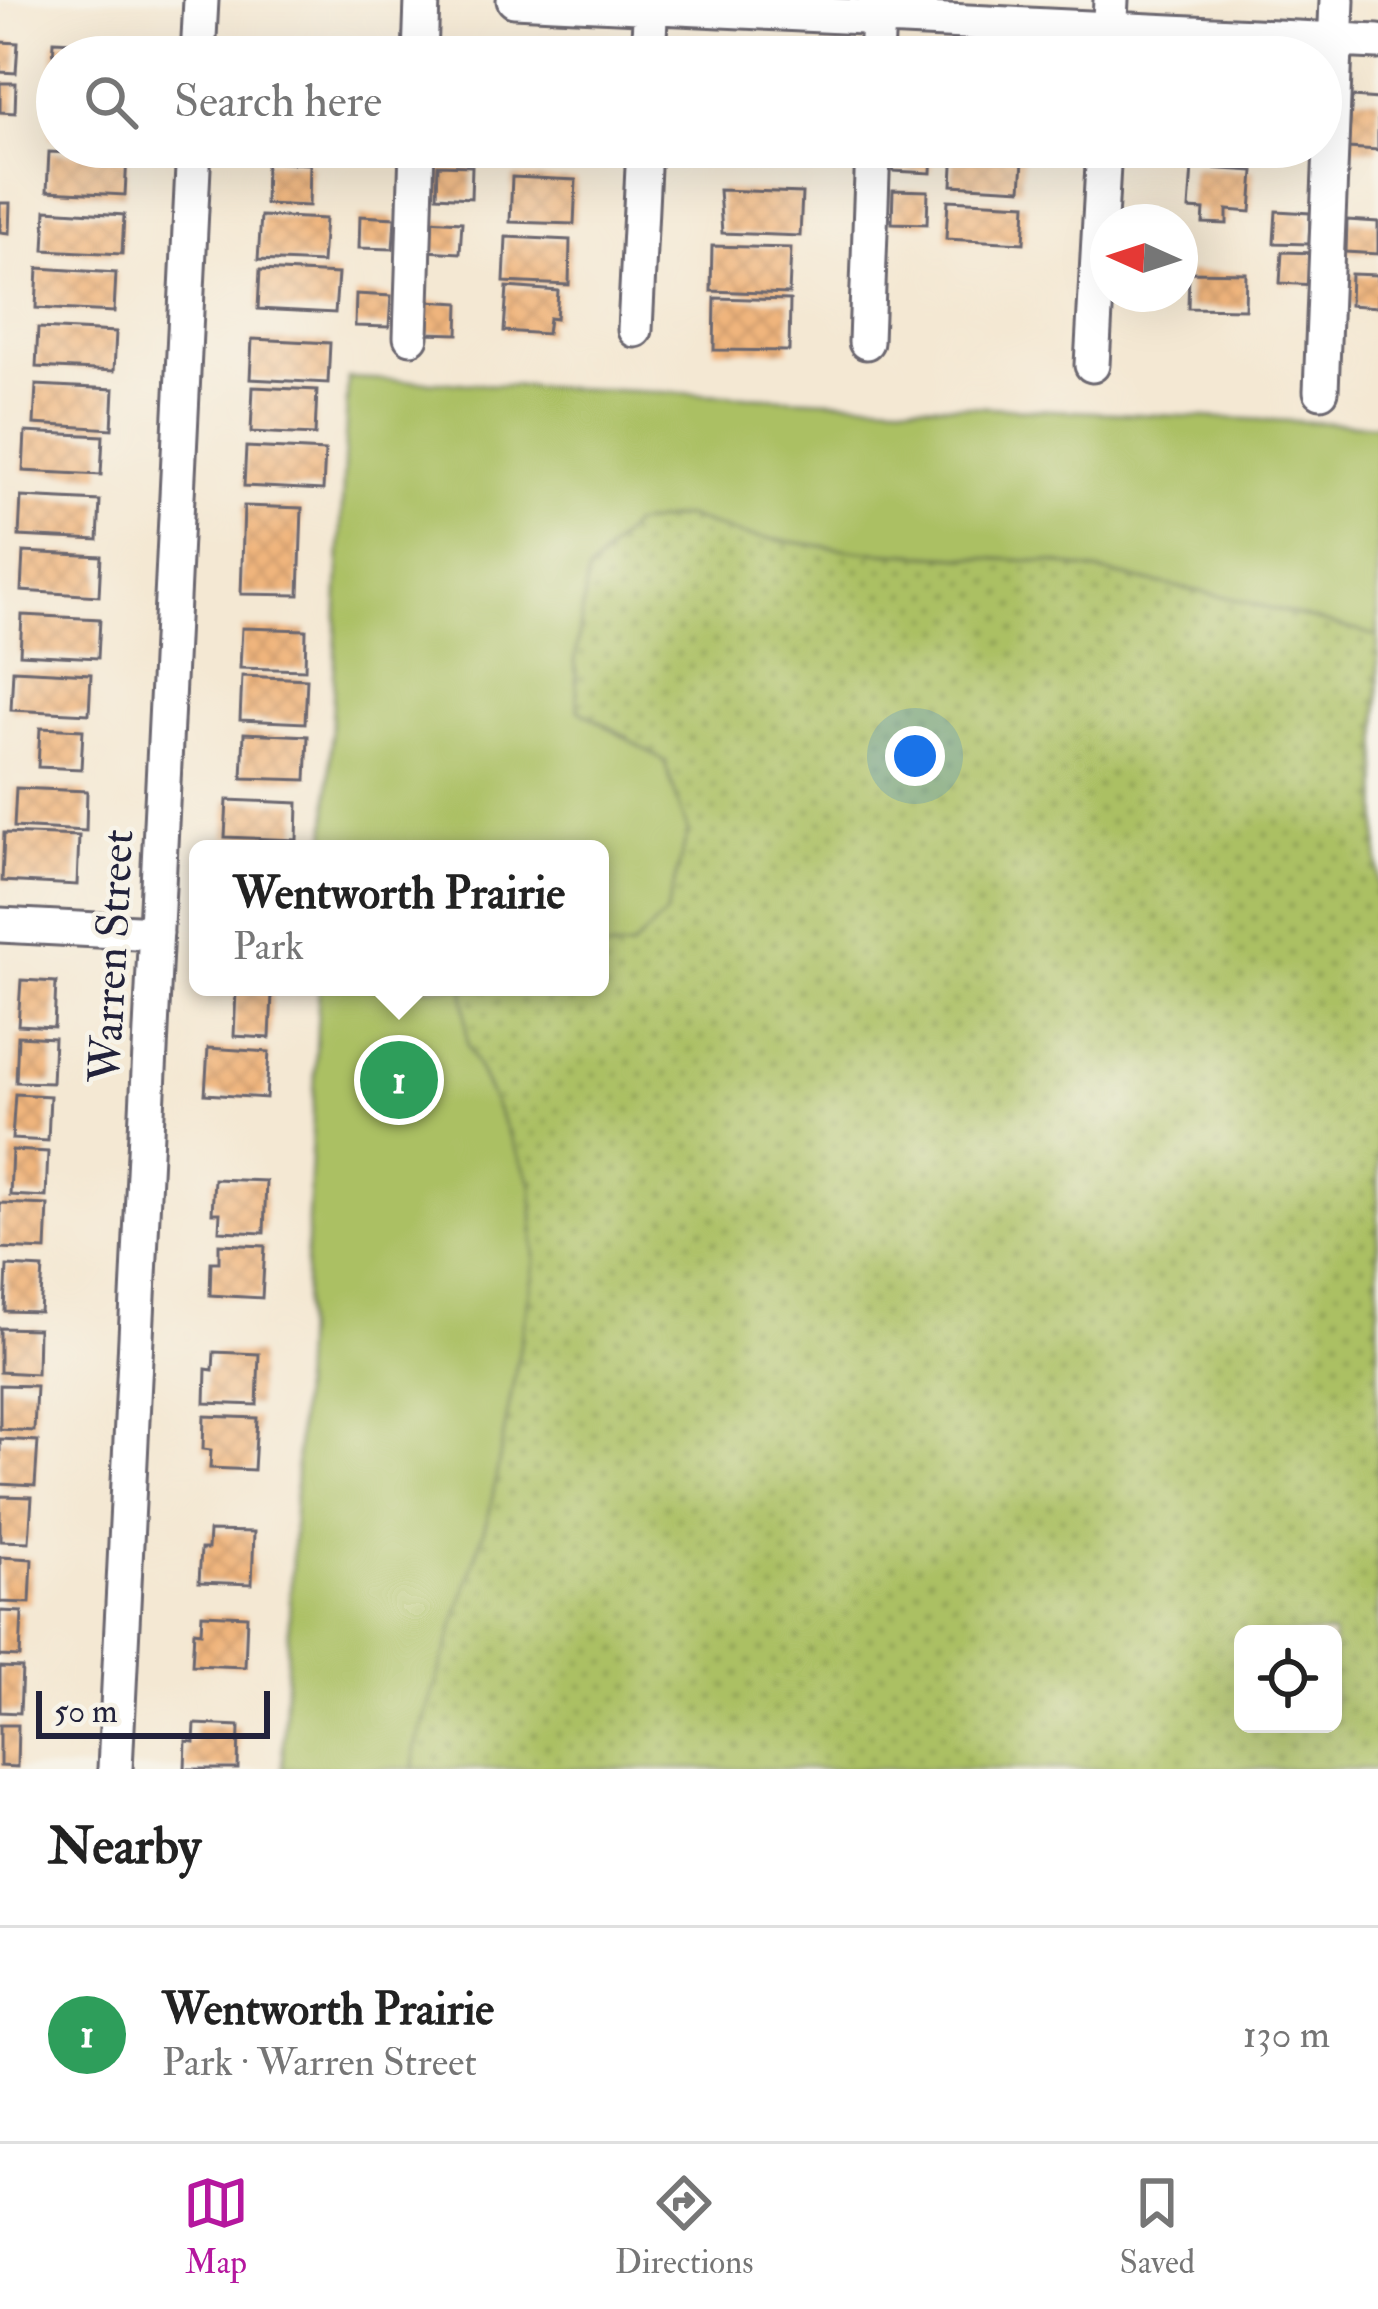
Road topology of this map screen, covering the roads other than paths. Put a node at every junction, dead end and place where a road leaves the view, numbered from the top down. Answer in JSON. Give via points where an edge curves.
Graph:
{"nodes":[{"id":1,"x":201,"y":0,"type":"edge"},
{"id":2,"x":422,"y":0,"type":"edge"},
{"id":3,"x":514,"y":0,"type":"edge"},
{"id":4,"x":1337,"y":0,"type":"edge"},
{"id":5,"x":651,"y":3,"type":"edge"},
{"id":6,"x":878,"y":9,"type":"edge"},
{"id":7,"x":1110,"y":29,"type":"edge"},
{"id":8,"x":199,"y":36,"type":"edge"},
{"id":9,"x":421,"y":36,"type":"edge"},
{"id":10,"x":649,"y":36,"type":"edge"},
{"id":11,"x":1253,"y":36,"type":"edge"},
{"id":12,"x":1335,"y":36,"type":"edge"},
{"id":13,"x":1342,"y":40,"type":"edge"},
{"id":14,"x":1378,"y":42,"type":"edge"},
{"id":15,"x":193,"y":168,"type":"edge"},
{"id":16,"x":416,"y":168,"type":"edge"},
{"id":17,"x":643,"y":168,"type":"edge"},
{"id":18,"x":872,"y":168,"type":"edge"},
{"id":19,"x":1103,"y":168,"type":"edge"},
{"id":20,"x":1330,"y":168,"type":"edge"},
{"id":21,"x":635,"y":330,"type":"dead end"},
{"id":22,"x":411,"y":337,"type":"dead end"},
{"id":23,"x":866,"y":342,"type":"dead end"},
{"id":24,"x":1092,"y":365,"type":"dead end"},
{"id":25,"x":1321,"y":391,"type":"dead end"},
{"id":26,"x":0,"y":925,"type":"edge"},
{"id":27,"x":156,"y":933,"type":"junction"},
{"id":28,"x":116,"y":1769,"type":"edge"}],
"edges":[{"from":1,"to":8,"type":"street"},
{"from":2,"to":9,"type":"street"},
{"from":3,"to":5,"type":"street"},
{"from":4,"to":12,"type":"street"},
{"from":5,"to":6,"type":"street"},
{"from":5,"to":10,"type":"street"},
{"from":6,"to":7,"type":"street"},
{"from":7,"to":11,"type":"street"},
{"from":13,"to":14,"type":"street"},
{"from":15,"to":27,"type":"street","name":"Warren Street"},
{"from":16,"to":22,"type":"street"},
{"from":17,"to":21,"type":"street"},
{"from":18,"to":23,"type":"street"},
{"from":19,"to":24,"type":"street"},
{"from":20,"to":25,"type":"street"},
{"from":26,"to":27,"type":"street"},
{"from":27,"to":28,"type":"street","name":"Warren Street"}]}
